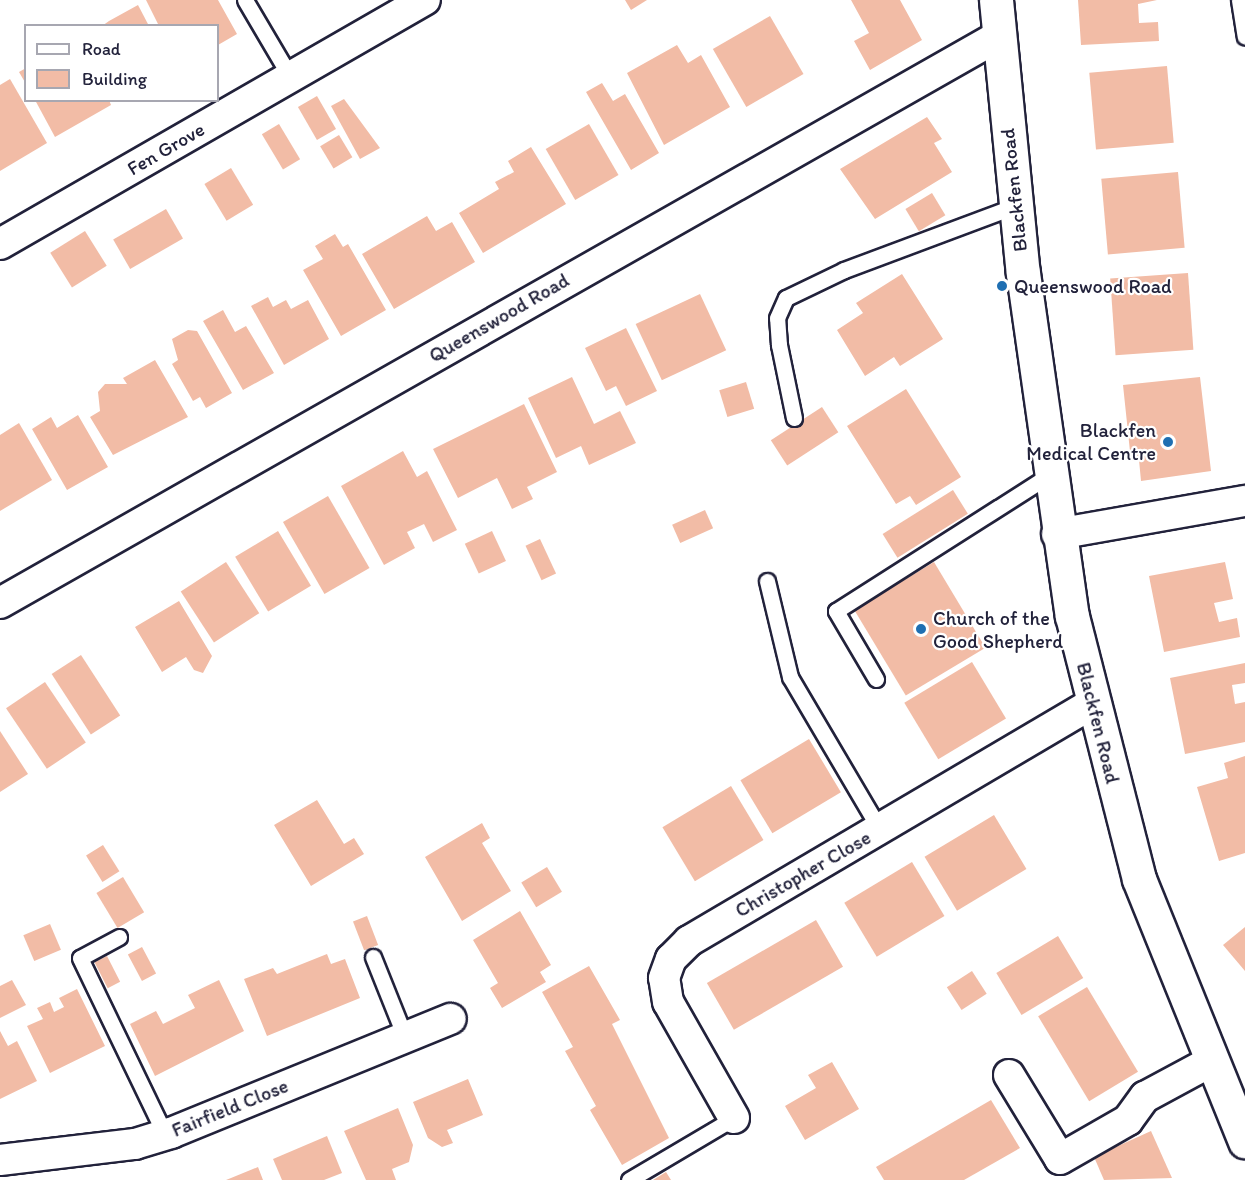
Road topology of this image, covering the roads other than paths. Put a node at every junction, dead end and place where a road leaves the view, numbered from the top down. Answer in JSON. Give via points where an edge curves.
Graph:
{"nodes":[{"id":1,"x":245,"y":0,"type":"edge"},
{"id":2,"x":425,"y":0,"type":"edge"},
{"id":3,"x":996,"y":0,"type":"edge"},
{"id":4,"x":1239,"y":0,"type":"edge"},
{"id":5,"x":999,"y":36,"type":"junction"},
{"id":6,"x":1245,"y":37,"type":"edge"},
{"id":7,"x":291,"y":78,"type":"junction"},
{"id":8,"x":1016,"y":206,"type":"junction"},
{"id":9,"x":0,"y":244,"type":"edge"},
{"id":10,"x":794,"y":417,"type":"dead end"},
{"id":11,"x":1048,"y":476,"type":"junction"},
{"id":12,"x":1245,"y":501,"type":"edge"},
{"id":13,"x":1057,"y":534,"type":"junction"},
{"id":14,"x":767,"y":581,"type":"dead end"},
{"id":15,"x":0,"y":603,"type":"edge"},
{"id":16,"x":876,"y":679,"type":"dead end"},
{"id":17,"x":1092,"y":704,"type":"junction"},
{"id":18,"x":880,"y":830,"type":"junction"},
{"id":19,"x":119,"y":936,"type":"dead end"},
{"id":20,"x":373,"y":957,"type":"dead end"},
{"id":21,"x":451,"y":1019,"type":"dead end"},
{"id":22,"x":405,"y":1037,"type":"junction"},
{"id":23,"x":1210,"y":1062,"type":"junction"},
{"id":24,"x":1009,"y":1075,"type":"dead end"},
{"id":25,"x":734,"y":1118,"type":"joint"},
{"id":26,"x":165,"y":1135,"type":"junction"},
{"id":27,"x":1245,"y":1140,"type":"edge"},
{"id":28,"x":0,"y":1160,"type":"edge"},
{"id":29,"x":628,"y":1180,"type":"edge"}],
"edges":[{"from":1,"to":7,"type":"lane"},
{"from":2,"to":7,"type":"street","name":"Fen Grove"},
{"from":3,"to":5,"type":"main road","name":"Blackfen Road"},
{"from":4,"to":6,"type":"lane"},
{"from":5,"to":8,"type":"main road","name":"Blackfen Road"},
{"from":5,"to":15,"type":"street","name":"Queenswood Road"},
{"from":7,"to":9,"type":"street","name":"Fen Grove"},
{"from":8,"to":10,"type":"lane","via":[[844,270],[786,298],[777,318],[778,345]]},
{"from":8,"to":11,"type":"main road","name":"Blackfen Road"},
{"from":11,"to":13,"type":"main road","name":"Blackfen Road"},
{"from":11,"to":16,"type":"lane","via":[[836,611]]},
{"from":12,"to":13,"type":"street"},
{"from":13,"to":17,"type":"main road","name":"Blackfen Road"},
{"from":14,"to":18,"type":"lane","via":[[790,677]]},
{"from":17,"to":18,"type":"street","name":"Christopher Close"},
{"from":17,"to":23,"type":"main road","name":"Blackfen Road","via":[[1139,879]]},
{"from":18,"to":25,"type":"street","name":"Christopher Close","via":[[690,941],[671,959],[664,978],[668,1002]]},
{"from":19,"to":26,"type":"lane","via":[[80,957]]},
{"from":20,"to":22,"type":"lane"},
{"from":21,"to":22,"type":"street","name":"Fairfield Close"},
{"from":22,"to":26,"type":"street","name":"Fairfield Close"},
{"from":23,"to":24,"type":"street","via":[[1145,1097],[1128,1120],[1060,1159]]},
{"from":23,"to":27,"type":"main road","name":"Blackfen Road"},
{"from":25,"to":29,"type":"lane"},
{"from":26,"to":28,"type":"street","name":"Fairfield Close","via":[[43,1158]]}]}
